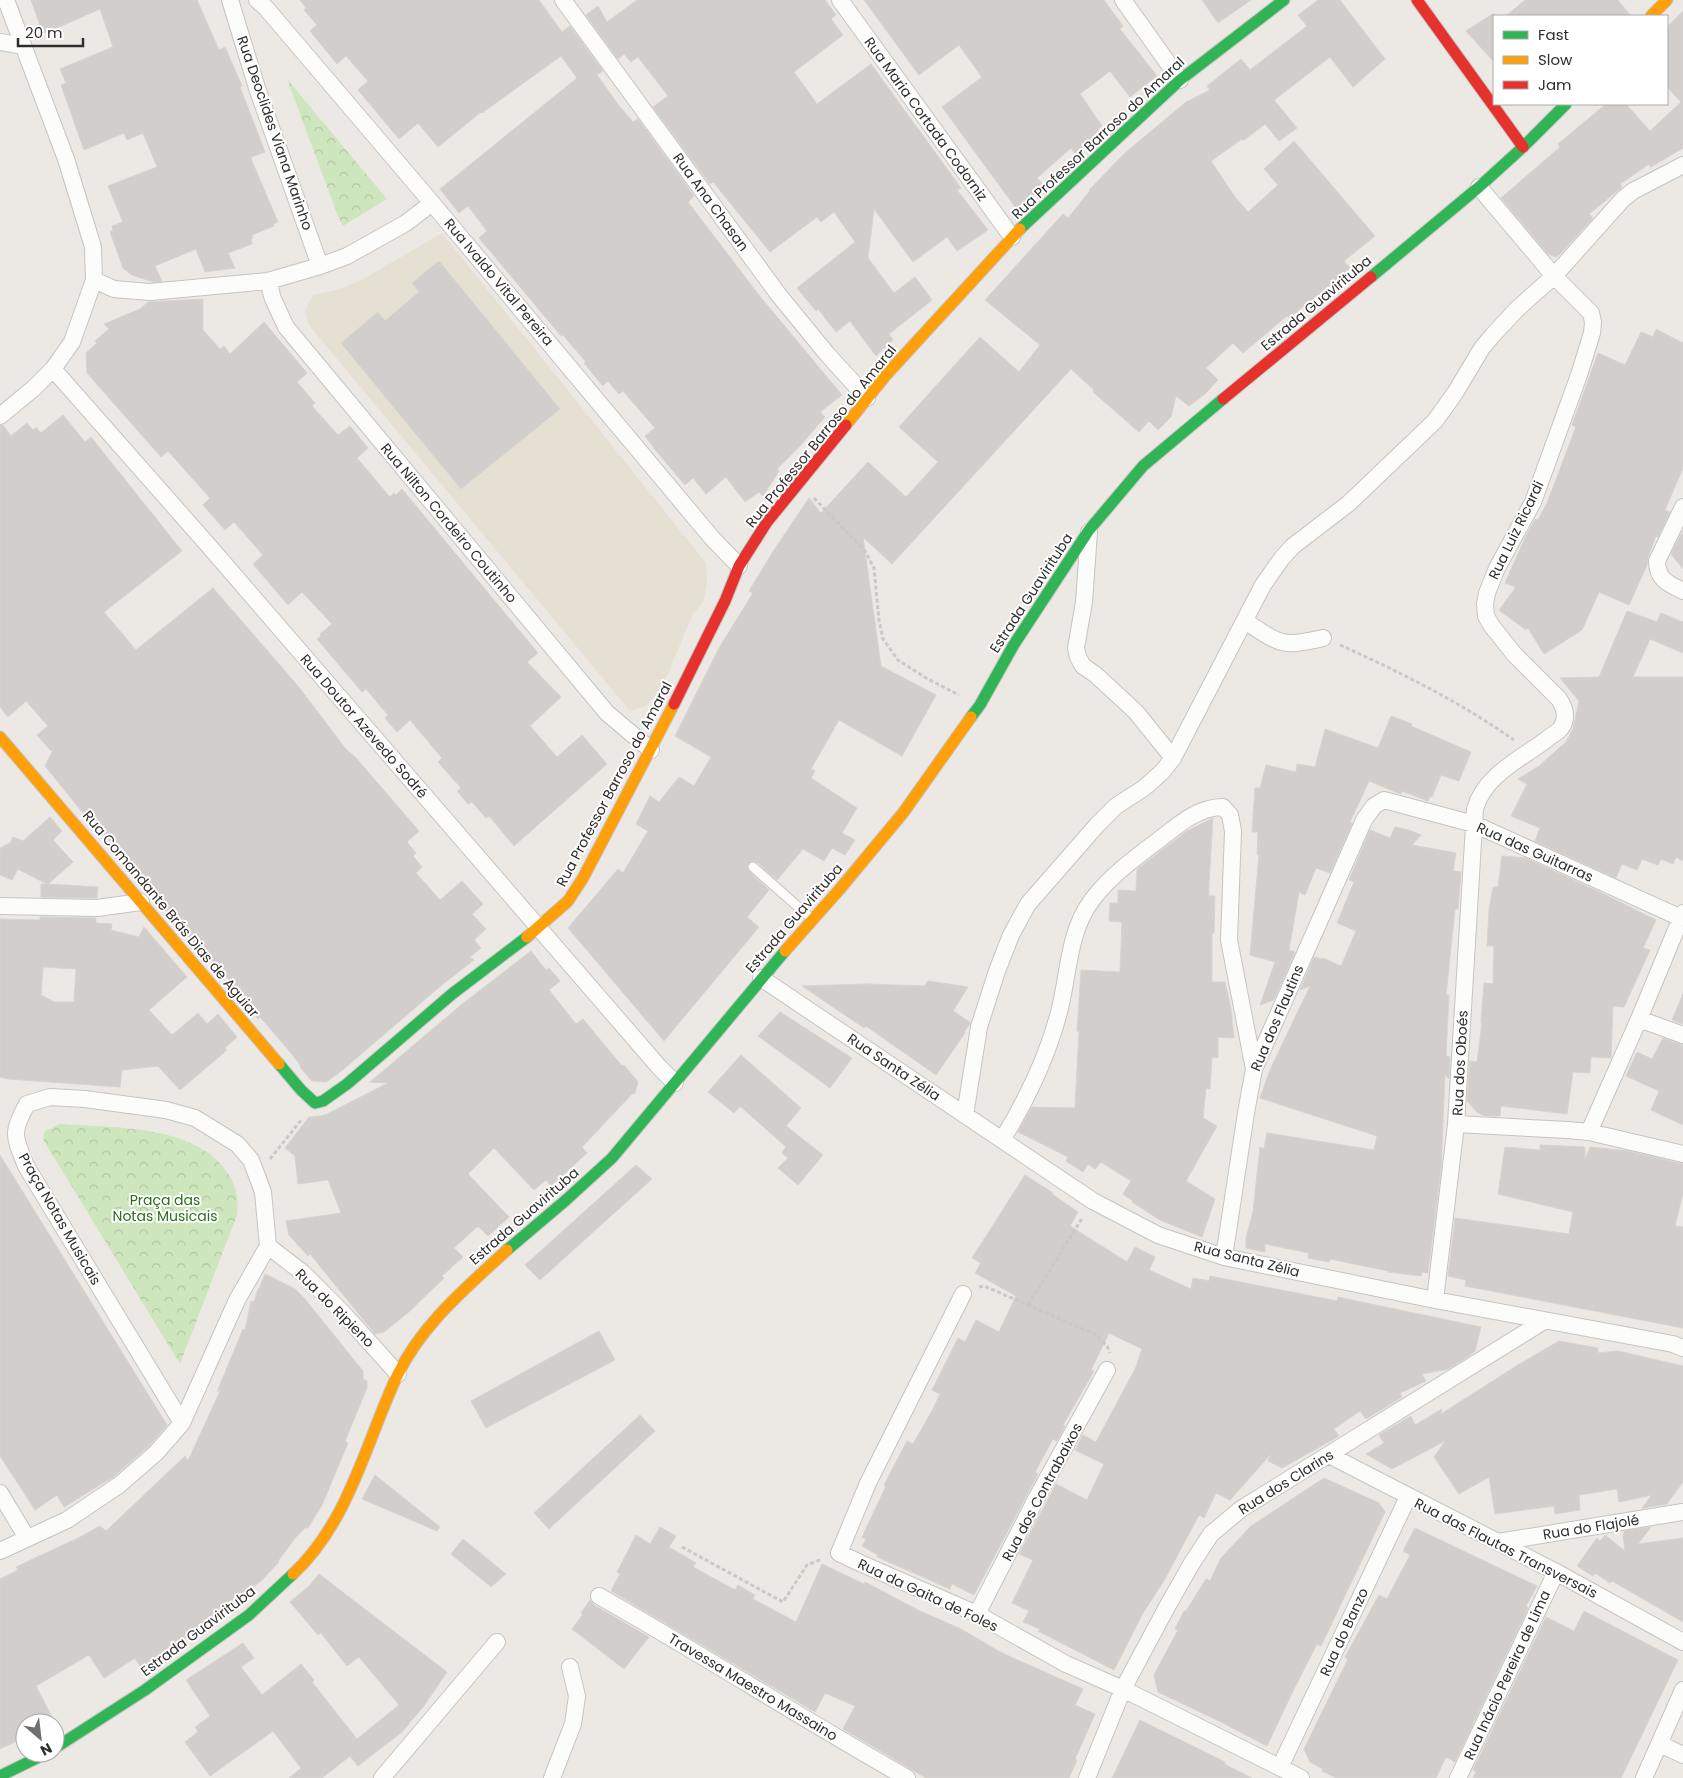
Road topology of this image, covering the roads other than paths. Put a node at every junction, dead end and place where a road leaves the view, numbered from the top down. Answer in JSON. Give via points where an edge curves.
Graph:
{"nodes":[{"id":1,"x":6,"y":0,"type":"edge"},
{"id":2,"x":230,"y":0,"type":"edge"},
{"id":3,"x":257,"y":0,"type":"edge"},
{"id":4,"x":563,"y":0,"type":"edge"},
{"id":5,"x":840,"y":0,"type":"edge"},
{"id":6,"x":1123,"y":0,"type":"edge"},
{"id":7,"x":1284,"y":0,"type":"edge"},
{"id":8,"x":1417,"y":0,"type":"edge"},
{"id":9,"x":1667,"y":0,"type":"edge"},
{"id":10,"x":1652,"y":15,"type":"edge"},
{"id":11,"x":0,"y":42,"type":"edge"},
{"id":12,"x":23,"y":46,"type":"junction"},
{"id":13,"x":1180,"y":80,"type":"junction"},
{"id":14,"x":1565,"y":105,"type":"edge"},
{"id":15,"x":1523,"y":148,"type":"junction"},
{"id":16,"x":1683,"y":165,"type":"edge"},
{"id":17,"x":1479,"y":186,"type":"junction"},
{"id":18,"x":432,"y":203,"type":"junction"},
{"id":19,"x":1012,"y":237,"type":"junction"},
{"id":20,"x":320,"y":266,"type":"junction"},
{"id":21,"x":1554,"y":276,"type":"junction"},
{"id":22,"x":94,"y":280,"type":"junction"},
{"id":23,"x":268,"y":281,"type":"junction"},
{"id":24,"x":53,"y":369,"type":"junction"},
{"id":25,"x":867,"y":398,"type":"junction"},
{"id":26,"x":0,"y":416,"type":"edge"},
{"id":27,"x":1683,"y":507,"type":"edge"},
{"id":28,"x":1089,"y":530,"type":"junction"},
{"id":29,"x":739,"y":566,"type":"junction"},
{"id":30,"x":1683,"y":591,"type":"edge"},
{"id":31,"x":1245,"y":620,"type":"junction"},
{"id":32,"x":1323,"y":638,"type":"road end"},
{"id":33,"x":0,"y":737,"type":"edge"},
{"id":34,"x":651,"y":750,"type":"junction"},
{"id":35,"x":1173,"y":758,"type":"junction"},
{"id":36,"x":1384,"y":800,"type":"joint"},
{"id":37,"x":1474,"y":824,"type":"junction"},
{"id":38,"x":753,"y":866,"type":"dead end"},
{"id":39,"x":142,"y":902,"type":"junction"},
{"id":40,"x":0,"y":906,"type":"edge"},
{"id":41,"x":1682,"y":916,"type":"edge"},
{"id":42,"x":812,"y":920,"type":"junction"},
{"id":43,"x":539,"y":928,"type":"junction"},
{"id":44,"x":761,"y":978,"type":"junction"},
{"id":45,"x":1639,"y":1019,"type":"junction"},
{"id":46,"x":1683,"y":1035,"type":"edge"},
{"id":47,"x":1254,"y":1069,"type":"junction"},
{"id":48,"x":675,"y":1082,"type":"junction"},
{"id":49,"x":319,"y":1102,"type":"joint"},
{"id":50,"x":965,"y":1115,"type":"junction"},
{"id":51,"x":1456,"y":1124,"type":"junction"},
{"id":52,"x":1589,"y":1132,"type":"junction"},
{"id":53,"x":1002,"y":1140,"type":"junction"},
{"id":54,"x":1683,"y":1154,"type":"edge"},
{"id":55,"x":268,"y":1246,"type":"junction"},
{"id":56,"x":1224,"y":1257,"type":"junction"},
{"id":57,"x":962,"y":1294,"type":"road end"},
{"id":58,"x":1434,"y":1300,"type":"junction"},
{"id":59,"x":1544,"y":1321,"type":"junction"},
{"id":60,"x":1683,"y":1348,"type":"edge"},
{"id":61,"x":1107,"y":1370,"type":"road end"},
{"id":62,"x":398,"y":1374,"type":"junction"},
{"id":63,"x":182,"y":1423,"type":"junction"},
{"id":64,"x":1329,"y":1455,"type":"junction"},
{"id":65,"x":0,"y":1493,"type":"edge"},
{"id":66,"x":1408,"y":1497,"type":"junction"},
{"id":67,"x":1683,"y":1512,"type":"edge"},
{"id":68,"x":27,"y":1538,"type":"junction"},
{"id":69,"x":1498,"y":1542,"type":"junction"},
{"id":70,"x":0,"y":1551,"type":"edge"},
{"id":71,"x":1556,"y":1572,"type":"junction"},
{"id":72,"x":599,"y":1596,"type":"dead end"},
{"id":73,"x":977,"y":1614,"type":"junction"},
{"id":74,"x":497,"y":1642,"type":"dead end"},
{"id":75,"x":1683,"y":1642,"type":"edge"},
{"id":76,"x":570,"y":1668,"type":"dead end"},
{"id":77,"x":1123,"y":1689,"type":"junction"},
{"id":78,"x":1683,"y":1690,"type":"edge"},
{"id":79,"x":65,"y":1742,"type":"edge"},
{"id":80,"x":1660,"y":1744,"type":"junction"},
{"id":81,"x":1683,"y":1755,"type":"edge"},
{"id":82,"x":27,"y":1763,"type":"edge"},
{"id":83,"x":1280,"y":1767,"type":"junction"},
{"id":84,"x":0,"y":1776,"type":"edge"},
{"id":85,"x":382,"y":1778,"type":"edge"},
{"id":86,"x":552,"y":1778,"type":"edge"},
{"id":87,"x":906,"y":1778,"type":"edge"},
{"id":88,"x":1087,"y":1778,"type":"edge"},
{"id":89,"x":1301,"y":1778,"type":"edge"},
{"id":90,"x":1458,"y":1778,"type":"edge"},
{"id":91,"x":1644,"y":1778,"type":"edge"}],
"edges":[{"from":1,"to":12,"type":"street"},
{"from":2,"to":20,"type":"street","name":"Rua Deoclides Viana Marinho","via":[[257,88]]},
{"from":3,"to":18,"type":"street","name":"Rua Ivaldo Vital Pereira"},
{"from":4,"to":25,"type":"street","name":"Rua Ana Chasan","via":[[778,294]]},
{"from":5,"to":19,"type":"street","name":"Rua Maria Cortada Codorniz"},
{"from":6,"to":13,"type":"street"},
{"from":7,"to":13,"type":"street","name":"Rua Professor Barroso do Amaral"},
{"from":8,"to":15,"type":"street"},
{"from":9,"to":10,"type":"street"},
{"from":11,"to":12,"type":"street"},
{"from":12,"to":22,"type":"street","via":[[66,159],[93,247]]},
{"from":13,"to":19,"type":"street","name":"Rua Professor Barroso do Amaral"},
{"from":14,"to":15,"type":"street","name":"Estrada Guavirituba"},
{"from":15,"to":17,"type":"street","name":"Estrada Guavirituba"},
{"from":16,"to":21,"type":"street","via":[[1623,199]]},
{"from":17,"to":21,"type":"street","name":"Rua Luiz Ricardi"},
{"from":17,"to":28,"type":"street","name":"Estrada Guavirituba","via":[[1143,466]]},
{"from":18,"to":20,"type":"street","via":[[379,240]]},
{"from":18,"to":29,"type":"street","name":"Rua Ivaldo Vital Pereira","via":[[712,538]]},
{"from":19,"to":25,"type":"street","name":"Rua Professor Barroso do Amaral"},
{"from":20,"to":23,"type":"street"},
{"from":21,"to":31,"type":"street","via":[[1517,309],[1482,348],[1435,421],[1348,504],[1282,558]]},
{"from":21,"to":37,"type":"street","name":"Rua Luiz Ricardi","via":[[1591,313],[1592,333],[1580,375],[1533,502],[1497,568],[1485,604],[1491,625],[1514,654],[1559,699],[1565,715],[1560,729],[1487,784],[1478,798]]},
{"from":22,"to":23,"type":"street","via":[[114,289],[150,292]]},
{"from":22,"to":24,"type":"street","via":[[72,342]]},
{"from":23,"to":34,"type":"street","name":"Rua Nilton Cordeiro Coutinho","via":[[286,327],[607,713]]},
{"from":24,"to":26,"type":"street"},
{"from":24,"to":43,"type":"street","name":"Rua Doutor Azevedo Sodré"},
{"from":25,"to":29,"type":"street","name":"Rua Professor Barroso do Amaral","via":[[767,522]]},
{"from":27,"to":30,"type":"street","via":[[1657,561],[1657,568],[1667,584]]},
{"from":28,"to":35,"type":"street","via":[[1084,602],[1076,648],[1078,657],[1083,666],[1136,712]]},
{"from":28,"to":42,"type":"street","name":"Estrada Guavirituba","via":[[1013,646],[980,706],[903,813]]},
{"from":29,"to":34,"type":"street","name":"Rua Professor Barroso do Amaral"},
{"from":31,"to":32,"type":"street","via":[[1272,639],[1288,644]]},
{"from":31,"to":35,"type":"street"},
{"from":33,"to":39,"type":"street","name":"Rua Comandante Brás Dias de Aguiar"},
{"from":34,"to":43,"type":"street","name":"Rua Professor Barroso do Amaral","via":[[583,878],[568,901]]},
{"from":35,"to":50,"type":"street","via":[[1144,788],[1116,806],[1097,825],[1028,904],[1011,935],[979,1028]]},
{"from":36,"to":37,"type":"street","name":"Rua das Guitarras"},
{"from":36,"to":47,"type":"street","name":"Rua dos Flautins","via":[[1374,806],[1364,820]]},
{"from":37,"to":41,"type":"street","name":"Rua das Guitarras"},
{"from":37,"to":51,"type":"street","name":"Rua dos Oboés"},
{"from":38,"to":42,"type":"lane"},
{"from":39,"to":40,"type":"street","via":[[97,908]]},
{"from":39,"to":49,"type":"street","name":"Rua Comandante Brás Dias de Aguiar","via":[[301,1090]]},
{"from":41,"to":45,"type":"street"},
{"from":42,"to":44,"type":"street","name":"Estrada Guavirituba"},
{"from":43,"to":48,"type":"street","name":"Rua Doutor Azevedo Sodré"},
{"from":43,"to":49,"type":"street","name":"Rua Professor Barroso do Amaral","via":[[452,994],[347,1084]]},
{"from":44,"to":48,"type":"street","name":"Estrada Guavirituba"},
{"from":44,"to":50,"type":"street","name":"Rua Santa Zélia"},
{"from":45,"to":46,"type":"street"},
{"from":45,"to":52,"type":"street"},
{"from":47,"to":53,"type":"street","via":[[1229,940],[1233,831],[1230,815],[1222,807],[1204,810],[1182,822],[1114,877],[1092,901],[1077,930],[1059,1015],[1045,1056],[1030,1092]]},
{"from":47,"to":56,"type":"street","name":"Rua dos Flautins"},
{"from":48,"to":62,"type":"street","name":"Estrada Guavirituba","via":[[612,1158],[454,1298],[424,1333]]},
{"from":50,"to":53,"type":"street","name":"Rua Santa Zélia"},
{"from":51,"to":52,"type":"street"},
{"from":51,"to":58,"type":"street","name":"Rua dos Oboés"},
{"from":52,"to":54,"type":"street"},
{"from":53,"to":56,"type":"street","name":"Rua Santa Zélia","via":[[1093,1201],[1158,1235]]},
{"from":55,"to":62,"type":"street","name":"Rua do Ripieno","via":[[317,1286]]},
{"from":55,"to":63,"type":"street","via":[[237,1300]]},
{"from":55,"to":63,"type":"street","name":"Praça Notas Musicais","via":[[263,1192],[251,1160],[237,1144],[195,1118],[166,1110],[50,1097],[27,1104],[18,1120],[15,1139],[26,1166]]},
{"from":56,"to":58,"type":"street","name":"Rua Santa Zélia"},
{"from":57,"to":73,"type":"street","name":"Rua da Gaita de Foles","via":[[868,1483],[839,1552]]},
{"from":58,"to":59,"type":"street","name":"Rua Santa Zélia"},
{"from":59,"to":60,"type":"street","name":"Rua Santa Zélia"},
{"from":59,"to":64,"type":"street","name":"Rua dos Clarins"},
{"from":61,"to":73,"type":"street","name":"Rua dos Contrabaixos"},
{"from":62,"to":79,"type":"street","name":"Estrada Guavirituba","via":[[338,1516],[308,1559],[249,1615],[145,1690]]},
{"from":63,"to":68,"type":"street","via":[[156,1453],[119,1485],[67,1520]]},
{"from":64,"to":66,"type":"street","name":"Rua das Flautas Transversais"},
{"from":64,"to":77,"type":"street","name":"Rua dos Clarins","via":[[1240,1509],[1211,1534]]},
{"from":65,"to":68,"type":"street"},
{"from":66,"to":69,"type":"street","name":"Rua das Flautas Transversais"},
{"from":66,"to":83,"type":"street","name":"Rua do Banzo"},
{"from":67,"to":69,"type":"street","name":"Rua do Flajolé"},
{"from":68,"to":70,"type":"street"},
{"from":69,"to":71,"type":"street","name":"Rua das Flautas Transversais"},
{"from":71,"to":75,"type":"street","name":"Rua das Flautas Transversais"},
{"from":71,"to":90,"type":"street","name":"Rua Inácio Pereira de Lima"},
{"from":72,"to":87,"type":"street","name":"Travessa Maestro Massaino"},
{"from":73,"to":77,"type":"street","name":"Rua da Gaita de Foles","via":[[1066,1664]]},
{"from":74,"to":85,"type":"street"},
{"from":76,"to":86,"type":"street","via":[[577,1696],[573,1724]]},
{"from":77,"to":83,"type":"street","name":"Rua da Gaita de Foles"},
{"from":77,"to":88,"type":"street","name":"Rua dos Clarins"},
{"from":78,"to":80,"type":"street"},
{"from":80,"to":81,"type":"street"},
{"from":80,"to":91,"type":"street"},
{"from":82,"to":84,"type":"street"},
{"from":83,"to":89,"type":"street","name":"Rua da Gaita de Foles"}]}
